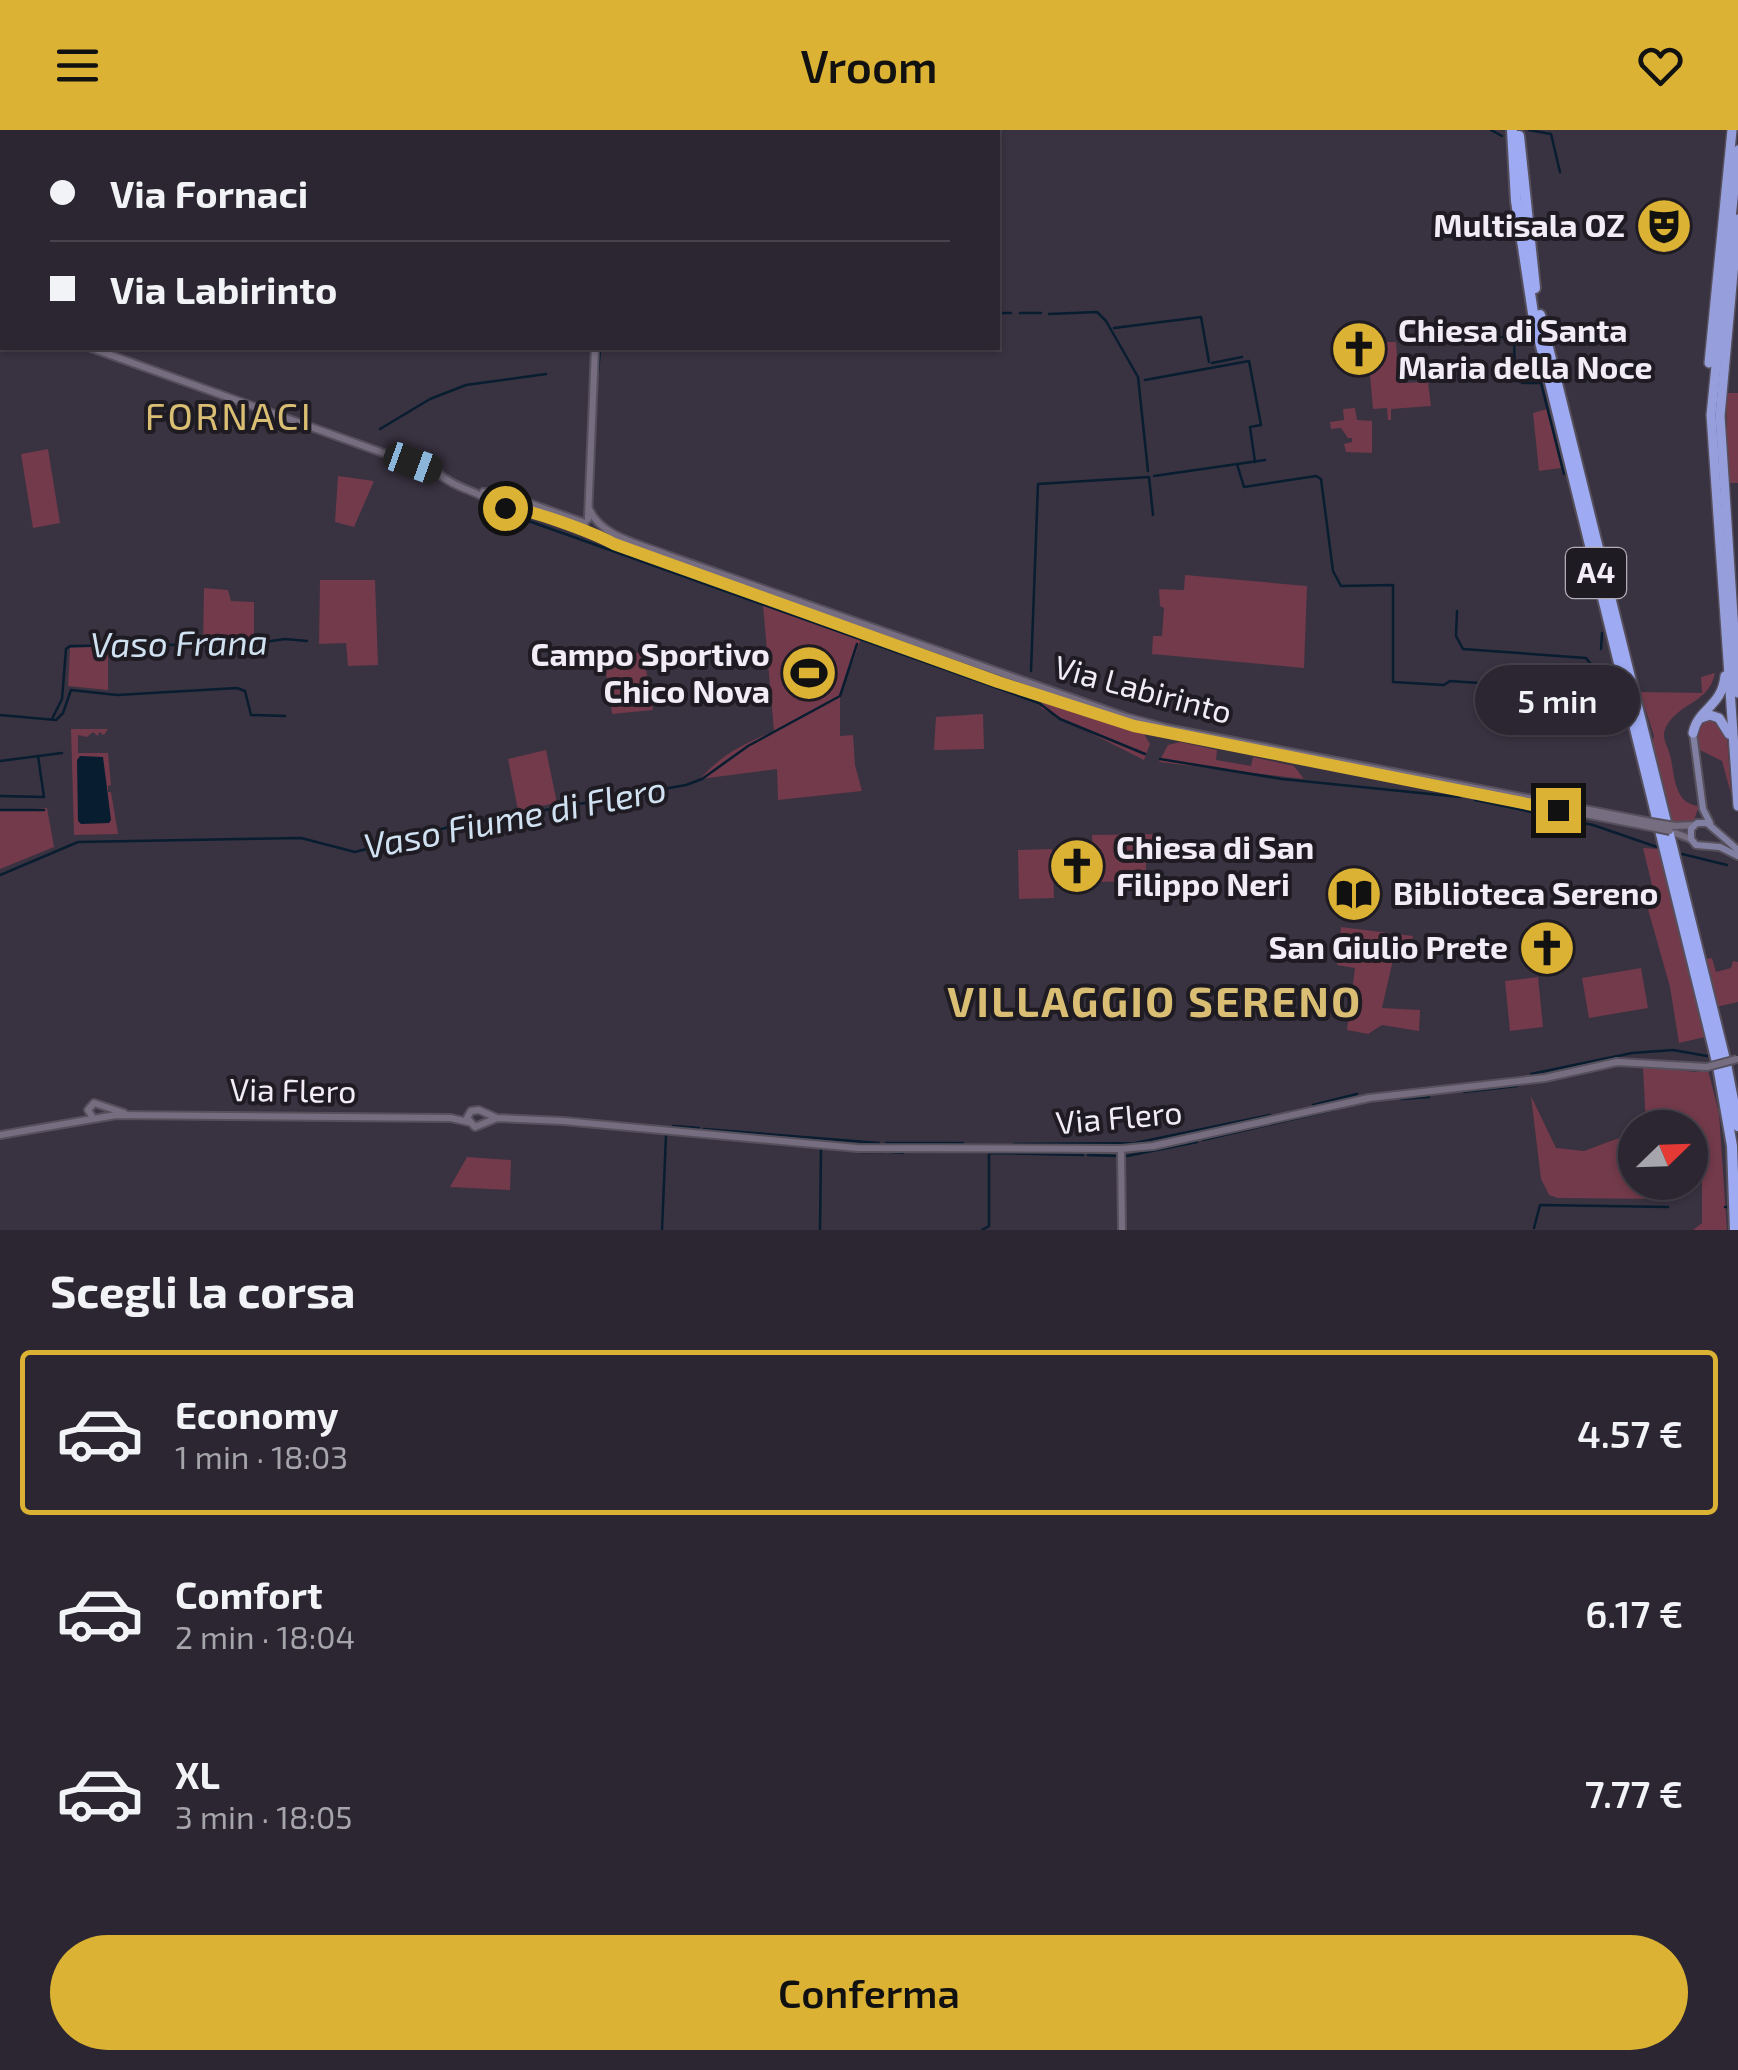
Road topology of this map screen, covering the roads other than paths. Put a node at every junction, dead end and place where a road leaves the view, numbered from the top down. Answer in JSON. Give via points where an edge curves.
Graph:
{"nodes":[{"id":1,"x":1515,"y":130,"type":"edge"},
{"id":2,"x":1729,"y":130,"type":"edge"},
{"id":3,"x":1738,"y":150,"type":"edge"},
{"id":4,"x":1738,"y":219,"type":"edge"},
{"id":5,"x":1718,"y":264,"type":"junction"},
{"id":6,"x":1738,"y":270,"type":"edge"},
{"id":7,"x":1727,"y":324,"type":"junction"},
{"id":8,"x":97,"y":350,"type":"edge"},
{"id":9,"x":594,"y":350,"type":"edge"},
{"id":10,"x":1711,"y":415,"type":"junction"},
{"id":11,"x":495,"y":499,"type":"junction"},
{"id":12,"x":507,"y":502,"type":"junction"},
{"id":13,"x":588,"y":523,"type":"junction"},
{"id":14,"x":598,"y":530,"type":"junction"},
{"id":15,"x":1727,"y":654,"type":"junction"},
{"id":16,"x":1738,"y":694,"type":"edge"},
{"id":17,"x":1698,"y":719,"type":"junction"},
{"id":18,"x":1693,"y":733,"type":"joint"},
{"id":19,"x":1735,"y":763,"type":"junction"},
{"id":20,"x":1738,"y":806,"type":"edge"},
{"id":21,"x":1703,"y":807,"type":"junction"},
{"id":22,"x":1696,"y":824,"type":"junction"},
{"id":23,"x":1712,"y":826,"type":"junction"},
{"id":24,"x":1672,"y":828,"type":"junction"},
{"id":25,"x":1690,"y":839,"type":"junction"},
{"id":26,"x":1726,"y":846,"type":"junction"},
{"id":27,"x":1704,"y":847,"type":"junction"},
{"id":28,"x":1738,"y":853,"type":"edge"},
{"id":29,"x":1737,"y":1059,"type":"edge"},
{"id":30,"x":101,"y":1106,"type":"junction"},
{"id":31,"x":482,"y":1113,"type":"junction"},
{"id":32,"x":136,"y":1115,"type":"junction"},
{"id":33,"x":94,"y":1116,"type":"junction"},
{"id":34,"x":468,"y":1118,"type":"junction"},
{"id":35,"x":497,"y":1118,"type":"junction"},
{"id":36,"x":483,"y":1122,"type":"junction"},
{"id":37,"x":1738,"y":1126,"type":"edge"},
{"id":38,"x":0,"y":1135,"type":"edge"},
{"id":39,"x":1121,"y":1150,"type":"junction"},
{"id":40,"x":1122,"y":1230,"type":"edge"},
{"id":41,"x":1735,"y":1230,"type":"edge"}],
"edges":[{"from":1,"to":37,"type":"highway","number":"A4","via":[[1539,312]]},
{"from":1,"to":41,"type":"highway","number":"A4","via":[[1516,202],[1532,314],[1724,1093]]},
{"from":2,"to":5,"type":"highway"},
{"from":2,"to":5,"type":"highway"},
{"from":3,"to":10,"type":"highway"},
{"from":4,"to":7,"type":"highway"},
{"from":5,"to":10,"type":"highway"},
{"from":6,"to":7,"type":"highway"},
{"from":7,"to":16,"type":"highway","via":[[1720,448]]},
{"from":8,"to":11,"type":"street","via":[[438,472]]},
{"from":9,"to":13,"type":"street"},
{"from":10,"to":15,"type":"highway"},
{"from":11,"to":12,"type":"street","via":[[503,494]]},
{"from":11,"to":12,"type":"street","via":[[499,508]]},
{"from":12,"to":13,"type":"street","name":"Via Labirinto"},
{"from":13,"to":14,"type":"street","name":"Via Labirinto"},
{"from":13,"to":14,"type":"street"},
{"from":14,"to":24,"type":"street","name":"Via Labirinto","bridge":true,"via":[[998,682],[1134,726]]},
{"from":15,"to":17,"type":"highway","via":[[1722,692]]},
{"from":15,"to":19,"type":"highway"},
{"from":17,"to":18,"type":"highway"},
{"from":17,"to":19,"type":"highway","via":[[1712,715],[1725,722]]},
{"from":18,"to":21,"type":"main road"},
{"from":19,"to":20,"type":"highway"},
{"from":21,"to":22,"type":"main road"},
{"from":21,"to":23,"type":"main road"},
{"from":22,"to":23,"type":"main road","name":"Via Labirinto"},
{"from":22,"to":24,"type":"street","name":"Via Labirinto"},
{"from":22,"to":25,"type":"main road"},
{"from":23,"to":26,"type":"main road","name":"Via Labirinto"},
{"from":23,"to":27,"type":"main road","via":[[1714,840]]},
{"from":24,"to":25,"type":"street","name":"Via Labirinto"},
{"from":25,"to":27,"type":"main road","name":"Via Labirinto"},
{"from":26,"to":27,"type":"main road","name":"Via Labirinto"},
{"from":26,"to":28,"type":"main road","name":"Via Labirinto"},
{"from":29,"to":39,"type":"street","name":"Via Flero","bridge":true,"via":[[1707,1066],[1617,1062],[1544,1078],[1355,1101]]},
{"from":30,"to":32,"type":"street","name":"Via Flero"},
{"from":30,"to":33,"type":"street"},
{"from":30,"to":33,"type":"street","via":[[92,1104]]},
{"from":31,"to":34,"type":"street","via":[[476,1109]]},
{"from":31,"to":35,"type":"street"},
{"from":31,"to":36,"type":"street"},
{"from":32,"to":33,"type":"street","name":"Via Flero"},
{"from":32,"to":34,"type":"street","name":"Via Flero"},
{"from":33,"to":38,"type":"street"},
{"from":34,"to":36,"type":"street","via":[[475,1126]]},
{"from":35,"to":36,"type":"street"},
{"from":35,"to":39,"type":"street","name":"Via Flero","via":[[857,1148]]},
{"from":39,"to":40,"type":"street"}]}
